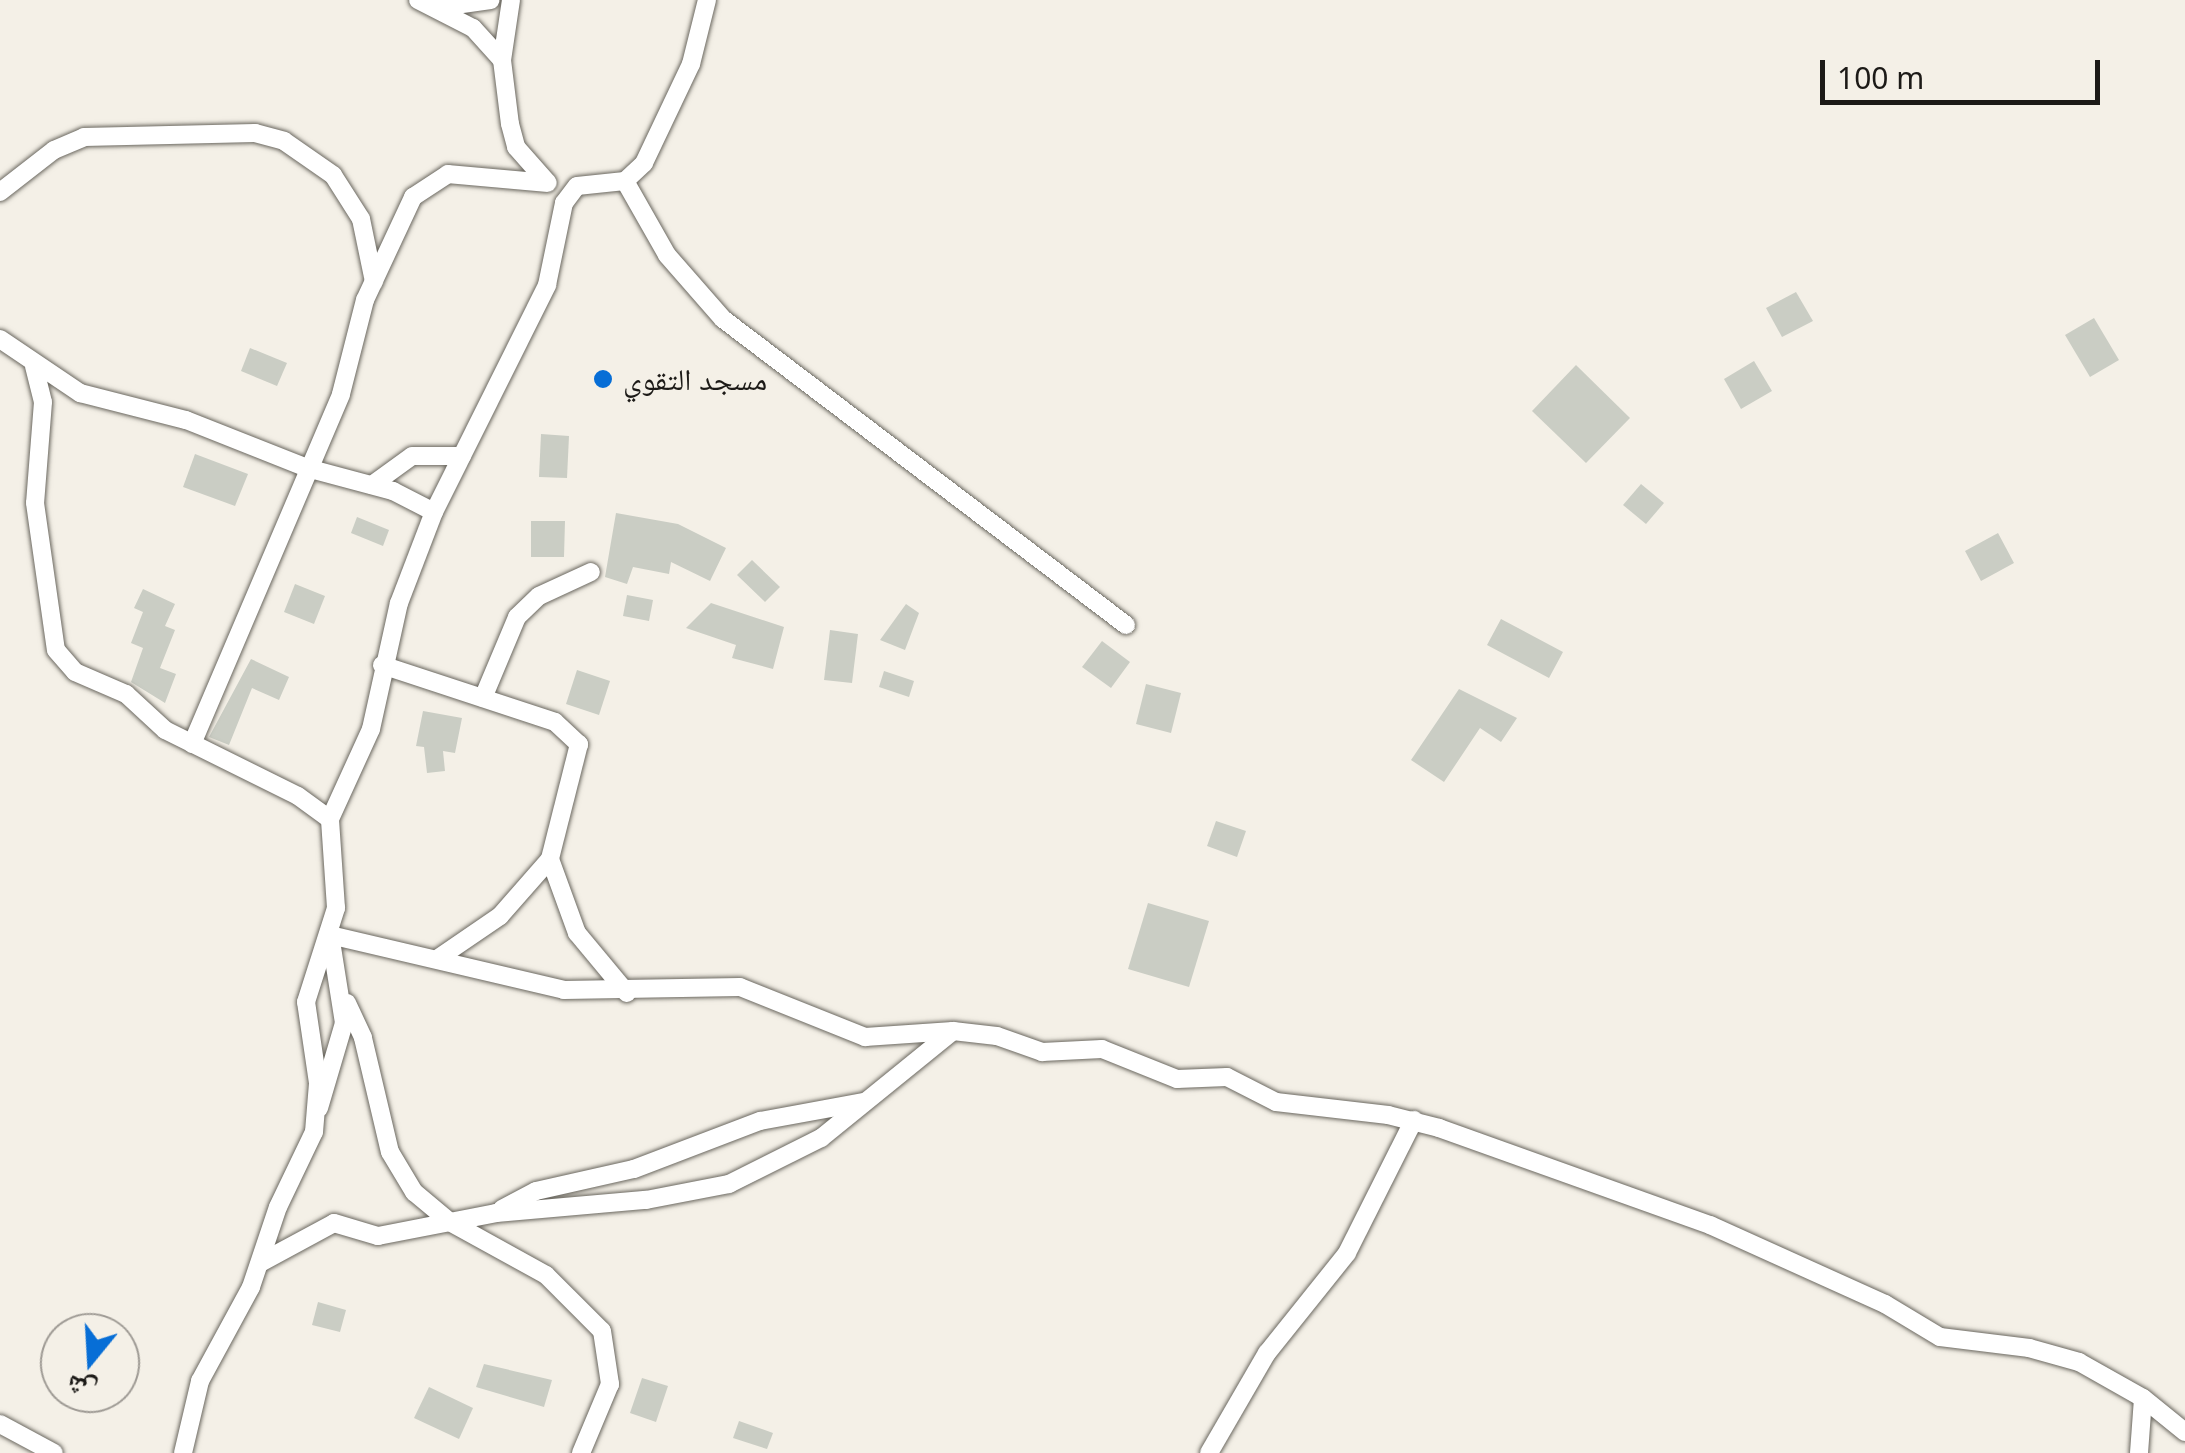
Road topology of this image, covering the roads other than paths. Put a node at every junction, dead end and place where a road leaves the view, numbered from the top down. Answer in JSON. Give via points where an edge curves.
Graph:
{"nodes":[{"id":1,"x":492,"y":0,"type":"edge"},
{"id":2,"x":510,"y":0,"type":"edge"},
{"id":3,"x":707,"y":0,"type":"edge"},
{"id":4,"x":427,"y":4,"type":"edge"},
{"id":5,"x":502,"y":60,"type":"junction"},
{"id":6,"x":625,"y":181,"type":"junction"},
{"id":7,"x":548,"y":183,"type":"junction"},
{"id":8,"x":0,"y":192,"type":"edge"},
{"id":9,"x":570,"y":194,"type":"junction"},
{"id":10,"x":374,"y":282,"type":"junction"},
{"id":11,"x":0,"y":339,"type":"edge"},
{"id":12,"x":34,"y":366,"type":"junction"},
{"id":13,"x":462,"y":456,"type":"junction"},
{"id":14,"x":307,"y":468,"type":"junction"},
{"id":15,"x":372,"y":485,"type":"junction"},
{"id":16,"x":434,"y":512,"type":"junction"},
{"id":17,"x":591,"y":572,"type":"dead end"},
{"id":18,"x":1126,"y":626,"type":"dead end"},
{"id":19,"x":382,"y":665,"type":"junction"},
{"id":20,"x":483,"y":698,"type":"junction"},
{"id":21,"x":192,"y":744,"type":"junction"},
{"id":22,"x":330,"y":819,"type":"junction"},
{"id":23,"x":550,"y":860,"type":"junction"},
{"id":24,"x":330,"y":935,"type":"junction"},
{"id":25,"x":437,"y":959,"type":"junction"},
{"id":26,"x":627,"y":992,"type":"junction"},
{"id":27,"x":343,"y":993,"type":"junction"},
{"id":28,"x":952,"y":1031,"type":"junction"},
{"id":29,"x":864,"y":1102,"type":"junction"},
{"id":30,"x":318,"y":1108,"type":"junction"},
{"id":31,"x":1414,"y":1120,"type":"junction"},
{"id":32,"x":496,"y":1213,"type":"junction"},
{"id":33,"x":450,"y":1222,"type":"junction"},
{"id":34,"x":260,"y":1263,"type":"junction"},
{"id":35,"x":2144,"y":1398,"type":"junction"},
{"id":36,"x":0,"y":1424,"type":"edge"},
{"id":37,"x":2185,"y":1432,"type":"edge"},
{"id":38,"x":54,"y":1453,"type":"edge"},
{"id":39,"x":183,"y":1453,"type":"edge"},
{"id":40,"x":581,"y":1453,"type":"edge"},
{"id":41,"x":1209,"y":1453,"type":"edge"},
{"id":42,"x":2138,"y":1453,"type":"edge"}],
"edges":[{"from":1,"to":4,"type":"street"},
{"from":2,"to":5,"type":"street"},
{"from":3,"to":6,"type":"street","via":[[680,87],[644,163]]},
{"from":4,"to":5,"type":"street","via":[[473,28]]},
{"from":5,"to":7,"type":"street","via":[[516,147]]},
{"from":6,"to":9,"type":"street","via":[[586,184]]},
{"from":6,"to":18,"type":"street","via":[[667,255],[723,318]]},
{"from":7,"to":9,"type":"street"},
{"from":7,"to":10,"type":"street","via":[[473,173],[434,178],[414,197]]},
{"from":8,"to":10,"type":"street","via":[[84,137],[256,132],[298,148],[333,175],[361,219]]},
{"from":9,"to":13,"type":"street","via":[[547,285]]},
{"from":10,"to":14,"type":"street","via":[[341,394]]},
{"from":11,"to":12,"type":"street"},
{"from":12,"to":14,"type":"street","via":[[80,393],[186,420]]},
{"from":12,"to":21,"type":"street","via":[[43,402],[35,492],[50,637],[75,672],[126,694],[164,730]]},
{"from":13,"to":15,"type":"street","via":[[412,456]]},
{"from":13,"to":16,"type":"street"},
{"from":14,"to":15,"type":"street"},
{"from":14,"to":21,"type":"street"},
{"from":15,"to":16,"type":"street"},
{"from":16,"to":19,"type":"street"},
{"from":17,"to":20,"type":"street","via":[[539,596],[517,617]]},
{"from":19,"to":20,"type":"street"},
{"from":19,"to":22,"type":"street","via":[[365,747],[338,791]]},
{"from":20,"to":23,"type":"street","via":[[565,727],[579,744]]},
{"from":21,"to":22,"type":"street"},
{"from":22,"to":24,"type":"street","via":[[336,908]]},
{"from":23,"to":25,"type":"street","via":[[500,916]]},
{"from":23,"to":26,"type":"street","via":[[576,933]]},
{"from":24,"to":25,"type":"street"},
{"from":24,"to":27,"type":"street"},
{"from":24,"to":30,"type":"street","via":[[306,1002]]},
{"from":25,"to":26,"type":"street","via":[[540,986]]},
{"from":26,"to":28,"type":"street","via":[[720,984],[776,997],[834,1029],[864,1037]]},
{"from":27,"to":30,"type":"street","via":[[339,1052]]},
{"from":27,"to":33,"type":"street","via":[[363,1038],[390,1152],[414,1192]]},
{"from":28,"to":29,"type":"street"},
{"from":28,"to":31,"type":"street","via":[[997,1036],[1042,1052],[1116,1052],[1177,1078],[1228,1077],[1276,1102]]},
{"from":29,"to":32,"type":"street","via":[[760,1121],[634,1169],[536,1191]]},
{"from":29,"to":32,"type":"street","via":[[801,1151],[729,1184],[646,1200]]},
{"from":30,"to":34,"type":"street"},
{"from":31,"to":35,"type":"street","via":[[1710,1225],[1885,1304],[1940,1337],[2054,1354]]},
{"from":31,"to":41,"type":"street","via":[[1347,1253],[1267,1353]]},
{"from":32,"to":33,"type":"street"},
{"from":33,"to":34,"type":"street","via":[[378,1236],[334,1223]]},
{"from":33,"to":40,"type":"street","via":[[546,1275],[602,1332],[610,1384]]},
{"from":34,"to":39,"type":"street","via":[[200,1381]]},
{"from":35,"to":37,"type":"street"},
{"from":35,"to":42,"type":"street"},
{"from":36,"to":38,"type":"street"}]}
